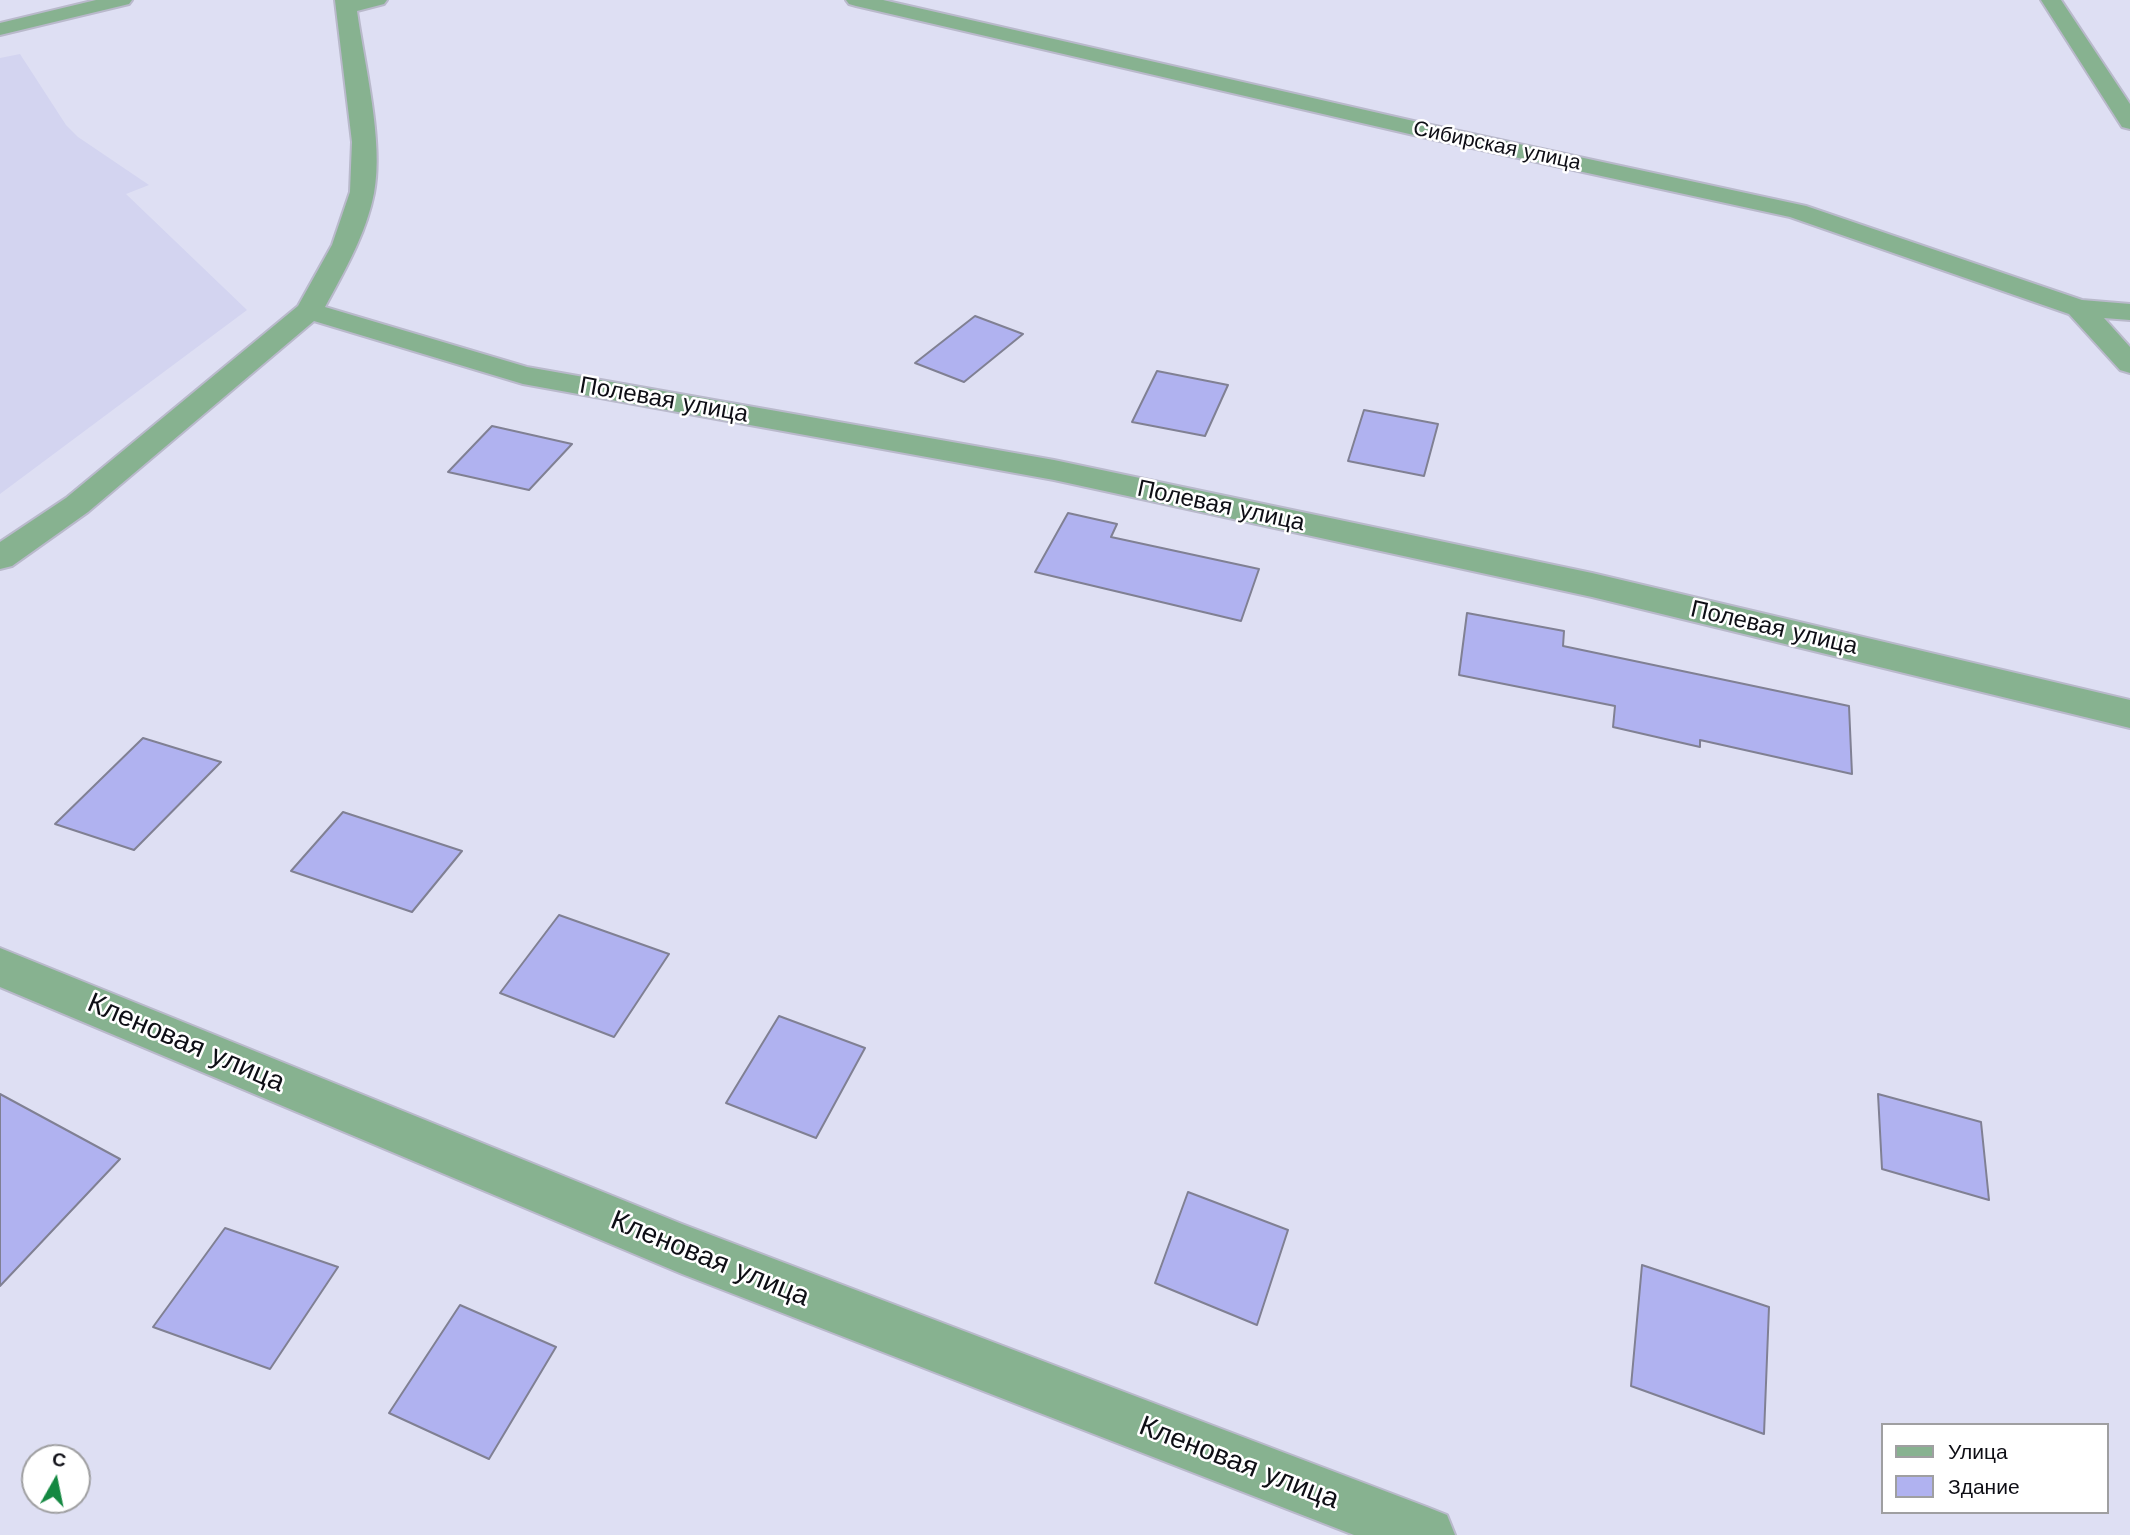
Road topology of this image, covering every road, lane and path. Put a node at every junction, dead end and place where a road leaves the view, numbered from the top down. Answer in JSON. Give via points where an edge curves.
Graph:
{"nodes":[{"id":1,"x":122,"y":0,"type":"edge"},
{"id":2,"x":377,"y":0,"type":"edge"},
{"id":3,"x":856,"y":0,"type":"edge"},
{"id":4,"x":2051,"y":0,"type":"edge"},
{"id":5,"x":346,"y":4,"type":"edge"},
{"id":6,"x":0,"y":29,"type":"edge"},
{"id":7,"x":2130,"y":122,"type":"edge"},
{"id":8,"x":2079,"y":308,"type":"junction"},
{"id":9,"x":309,"y":311,"type":"junction"},
{"id":10,"x":2130,"y":312,"type":"edge"},
{"id":11,"x":2130,"y":365,"type":"edge"},
{"id":12,"x":0,"y":558,"type":"edge"},
{"id":13,"x":2130,"y":713,"type":"edge"},
{"id":14,"x":0,"y":967,"type":"edge"},
{"id":15,"x":1427,"y":1535,"type":"edge"}],
"edges":[{"from":1,"to":6,"type":"street"},
{"from":2,"to":5,"type":"street"},
{"from":3,"to":8,"type":"street","name":"Сибирская улица","via":[[1797,211]]},
{"from":4,"to":7,"type":"street"},
{"from":5,"to":9,"type":"street","via":[[364,142],[362,192],[345,245]]},
{"from":8,"to":10,"type":"street","name":"Сибирская улица"},
{"from":8,"to":11,"type":"street"},
{"from":9,"to":12,"type":"street","via":[[77,505]]},
{"from":9,"to":13,"type":"street","name":"Полевая улица","via":[[523,375],[1068,473],[1592,584]]},
{"from":14,"to":15,"type":"street","name":"Кленовая улица","via":[[682,1249]]}]}
